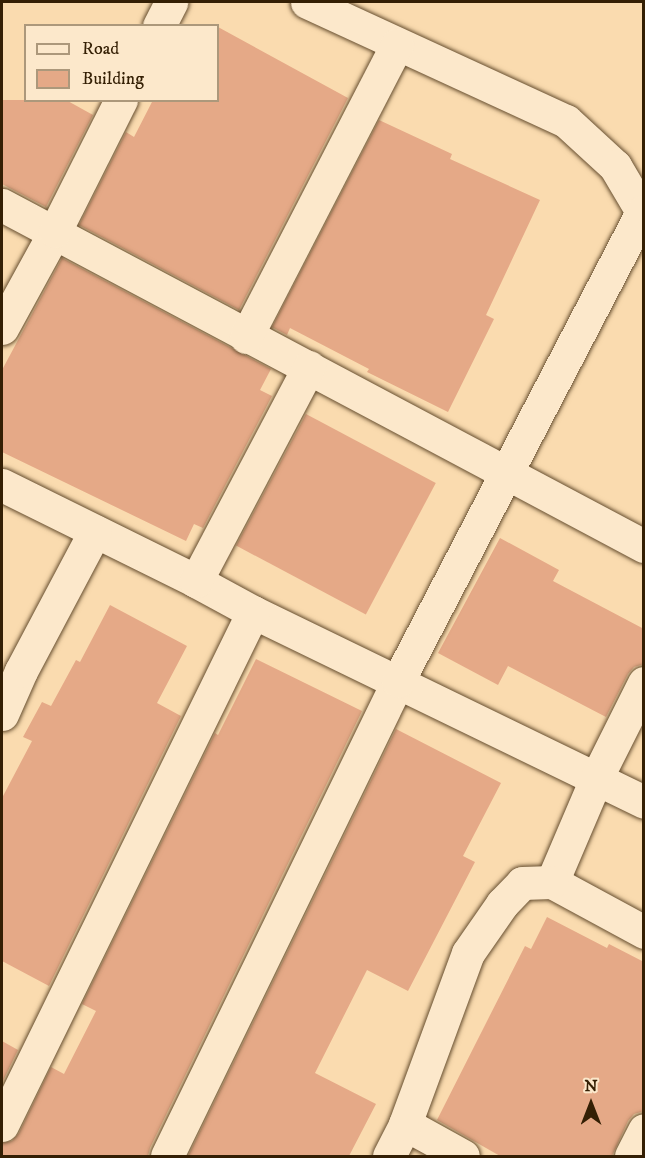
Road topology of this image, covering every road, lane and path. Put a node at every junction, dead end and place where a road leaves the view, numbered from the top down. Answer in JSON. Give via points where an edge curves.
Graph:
{"nodes":[{"id":1,"x":171,"y":2,"type":"edge"},
{"id":2,"x":307,"y":2,"type":"edge"},
{"id":3,"x":160,"y":24,"type":"edge"},
{"id":4,"x":397,"y":45,"type":"junction"},
{"id":5,"x":120,"y":102,"type":"edge"},
{"id":6,"x":2,"y":205,"type":"edge"},
{"id":7,"x":643,"y":214,"type":"edge"},
{"id":8,"x":55,"y":231,"type":"junction"},
{"id":9,"x":2,"y":328,"type":"edge"},
{"id":10,"x":246,"y":337,"type":"junction"},
{"id":11,"x":309,"y":368,"type":"junction"},
{"id":12,"x":507,"y":473,"type":"junction"},
{"id":13,"x":2,"y":485,"type":"edge"},
{"id":14,"x":95,"y":531,"type":"junction"},
{"id":15,"x":644,"y":546,"type":"edge"},
{"id":16,"x":196,"y":580,"type":"junction"},
{"id":17,"x":253,"y":612,"type":"junction"},
{"id":18,"x":11,"y":667,"type":"edge"},
{"id":19,"x":398,"y":681,"type":"junction"},
{"id":20,"x":644,"y":683,"type":"edge"},
{"id":21,"x":2,"y":714,"type":"edge"},
{"id":22,"x":596,"y":778,"type":"junction"},
{"id":23,"x":644,"y":802,"type":"edge"},
{"id":24,"x":552,"y":882,"type":"junction"},
{"id":25,"x":644,"y":932,"type":"edge"},
{"id":26,"x":405,"y":1124,"type":"junction"},
{"id":27,"x":2,"y":1125,"type":"edge"},
{"id":28,"x":644,"y":1130,"type":"edge"},
{"id":29,"x":167,"y":1156,"type":"edge"},
{"id":30,"x":389,"y":1156,"type":"edge"},
{"id":31,"x":463,"y":1156,"type":"edge"},
{"id":32,"x":631,"y":1156,"type":"edge"}],
"edges":[{"from":1,"to":3,"type":"street"},
{"from":2,"to":4,"type":"street"},
{"from":4,"to":7,"type":"street","via":[[566,122],[615,166]]},
{"from":4,"to":10,"type":"street"},
{"from":5,"to":8,"type":"street"},
{"from":6,"to":8,"type":"street"},
{"from":7,"to":12,"type":"street"},
{"from":8,"to":9,"type":"street"},
{"from":8,"to":10,"type":"street"},
{"from":10,"to":11,"type":"street"},
{"from":11,"to":12,"type":"street"},
{"from":11,"to":16,"type":"street"},
{"from":12,"to":15,"type":"street"},
{"from":12,"to":19,"type":"street"},
{"from":13,"to":14,"type":"street"},
{"from":14,"to":16,"type":"street"},
{"from":14,"to":18,"type":"street"},
{"from":16,"to":17,"type":"street"},
{"from":17,"to":19,"type":"street"},
{"from":17,"to":27,"type":"street"},
{"from":18,"to":21,"type":"street"},
{"from":19,"to":22,"type":"street"},
{"from":19,"to":29,"type":"street"},
{"from":20,"to":22,"type":"street"},
{"from":22,"to":23,"type":"street"},
{"from":22,"to":24,"type":"street"},
{"from":24,"to":25,"type":"street"},
{"from":24,"to":26,"type":"street","via":[[522,883],[502,904],[468,953]]},
{"from":26,"to":30,"type":"street"},
{"from":26,"to":31,"type":"street"},
{"from":28,"to":32,"type":"street"}]}
